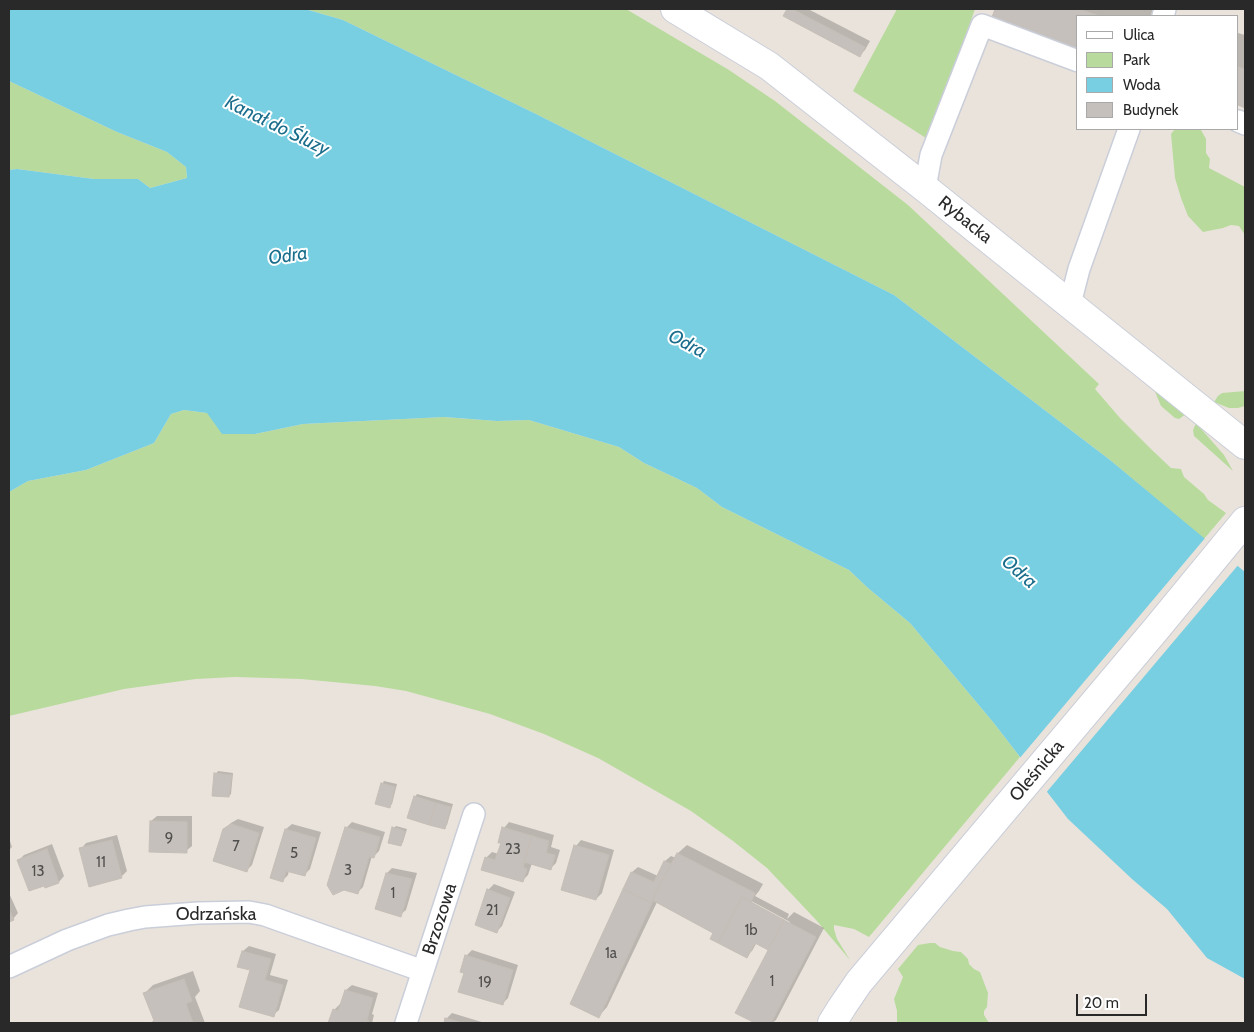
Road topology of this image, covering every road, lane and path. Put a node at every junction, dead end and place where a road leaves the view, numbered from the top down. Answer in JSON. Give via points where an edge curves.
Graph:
{"nodes":[{"id":1,"x":675,"y":9,"type":"edge"},
{"id":2,"x":1076,"y":60,"type":"edge"},
{"id":3,"x":1128,"y":130,"type":"edge"},
{"id":4,"x":925,"y":188,"type":"junction"},
{"id":5,"x":1070,"y":304,"type":"junction"},
{"id":6,"x":1245,"y":445,"type":"edge"},
{"id":7,"x":1245,"y":521,"type":"edge"},
{"id":8,"x":474,"y":814,"type":"dead end"},
{"id":9,"x":9,"y":967,"type":"edge"},
{"id":10,"x":423,"y":971,"type":"junction"},
{"id":11,"x":406,"y":1023,"type":"edge"},
{"id":12,"x":832,"y":1023,"type":"edge"}],
"edges":[{"from":1,"to":4,"type":"street","name":"Rybacka","via":[[769,66]]},
{"from":2,"to":4,"type":"street","via":[[982,25],[931,155]]},
{"from":3,"to":5,"type":"street"},
{"from":4,"to":5,"type":"street","name":"Rybacka"},
{"from":5,"to":6,"type":"street","name":"Rybacka"},
{"from":7,"to":12,"type":"street","name":"Oleśnicka","via":[[884,951]]},
{"from":8,"to":10,"type":"street","name":"Brzozowa"},
{"from":9,"to":10,"type":"street","name":"Odrzańska","via":[[67,940],[129,920],[249,912]]},
{"from":10,"to":11,"type":"street","name":"Brzozowa"}]}
